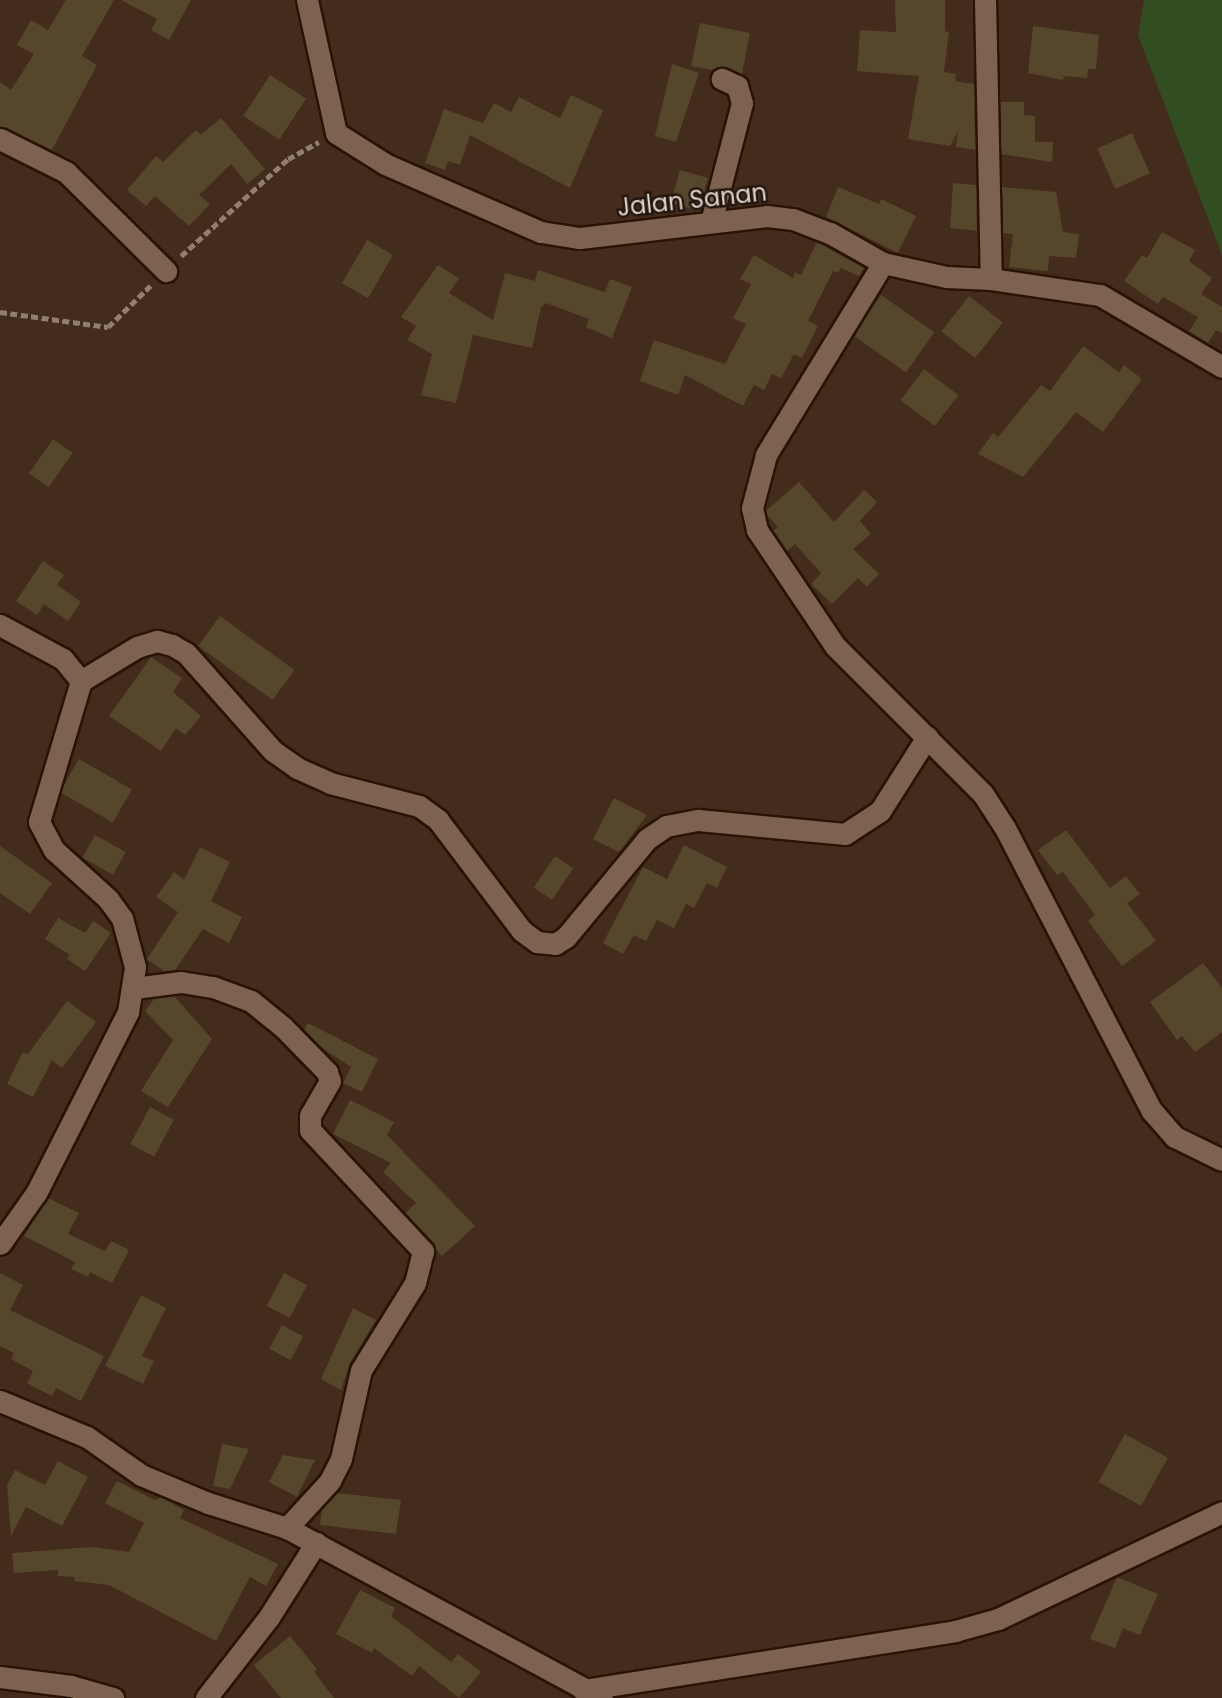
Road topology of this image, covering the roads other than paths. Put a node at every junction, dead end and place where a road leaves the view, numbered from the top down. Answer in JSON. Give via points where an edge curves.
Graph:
{"nodes":[{"id":1,"x":307,"y":0,"type":"edge"},
{"id":2,"x":985,"y":0,"type":"edge"},
{"id":3,"x":722,"y":79,"type":"dead end"},
{"id":4,"x":0,"y":139,"type":"edge"},
{"id":5,"x":710,"y":222,"type":"junction"},
{"id":6,"x":883,"y":263,"type":"junction"},
{"id":7,"x":166,"y":271,"type":"dead end"},
{"id":8,"x":991,"y":279,"type":"junction"},
{"id":9,"x":1222,"y":367,"type":"edge"},
{"id":10,"x":0,"y":625,"type":"edge"},
{"id":11,"x":81,"y":681,"type":"junction"},
{"id":12,"x":927,"y":737,"type":"junction"},
{"id":13,"x":134,"y":988,"type":"junction"},
{"id":14,"x":1222,"y":1160,"type":"edge"},
{"id":15,"x":0,"y":1244,"type":"edge"},
{"id":16,"x":0,"y":1401,"type":"edge"},
{"id":17,"x":1222,"y":1512,"type":"edge"},
{"id":18,"x":287,"y":1528,"type":"junction"},
{"id":19,"x":316,"y":1543,"type":"junction"},
{"id":20,"x":0,"y":1677,"type":"edge"},
{"id":21,"x":593,"y":1694,"type":"edge"},
{"id":22,"x":113,"y":1698,"type":"edge"},
{"id":23,"x":206,"y":1698,"type":"edge"}],
"edges":[{"from":1,"to":5,"type":"street","name":"Jalan Sanan","via":[[336,133],[353,148],[541,232],[580,238]]},
{"from":2,"to":8,"type":"street"},
{"from":3,"to":5,"type":"street","via":[[737,86],[741,103]]},
{"from":4,"to":7,"type":"street","via":[[66,172]]},
{"from":5,"to":6,"type":"street","name":"Jalan Sanan","via":[[767,216],[793,219],[830,233]]},
{"from":6,"to":8,"type":"street","name":"Jalan Sanan","via":[[946,278]]},
{"from":6,"to":12,"type":"street","via":[[766,455],[752,508],[757,530],[835,646]]},
{"from":8,"to":9,"type":"street","name":"Jalan Sanan","via":[[1100,295]]},
{"from":10,"to":11,"type":"street","via":[[63,659]]},
{"from":11,"to":12,"type":"street","via":[[137,647],[157,641],[172,645],[186,653],[273,751],[297,768],[330,783],[419,806],[439,820],[522,930],[537,942],[555,944],[566,937],[647,839],[666,826],[698,820],[845,834],[880,811]]},
{"from":11,"to":13,"type":"street","via":[[39,822],[54,850],[122,919],[132,942]]},
{"from":12,"to":14,"type":"street","via":[[983,794],[1005,828],[1152,1111],[1175,1137]]},
{"from":13,"to":15,"type":"street","via":[[128,1012],[41,1184]]},
{"from":13,"to":18,"type":"street","via":[[181,982],[213,987],[251,1001],[283,1027],[327,1072],[330,1081],[310,1115],[310,1130],[423,1251],[415,1283],[361,1370],[341,1459],[330,1480]]},
{"from":16,"to":18,"type":"street","via":[[87,1437],[141,1475]]},
{"from":17,"to":21,"type":"street","via":[[987,1622]]},
{"from":18,"to":19,"type":"street"},
{"from":19,"to":21,"type":"street"},
{"from":19,"to":23,"type":"street","via":[[269,1618]]},
{"from":20,"to":22,"type":"street","via":[[71,1686]]}]}
